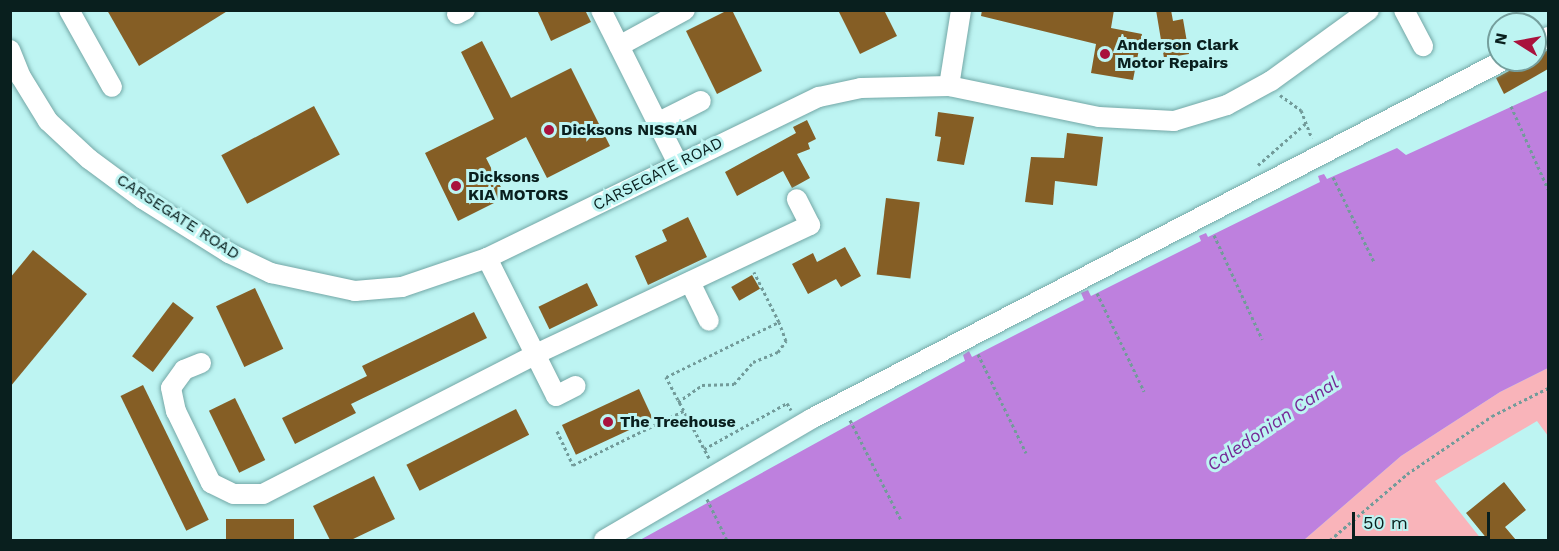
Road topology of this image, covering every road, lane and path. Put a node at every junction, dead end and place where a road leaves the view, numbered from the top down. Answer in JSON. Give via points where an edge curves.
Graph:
{"nodes":[{"id":1,"x":69,"y":10,"type":"edge"},
{"id":2,"x":602,"y":10,"type":"edge"},
{"id":3,"x":685,"y":10,"type":"edge"},
{"id":4,"x":961,"y":10,"type":"edge"},
{"id":5,"x":1369,"y":10,"type":"edge"},
{"id":6,"x":1404,"y":10,"type":"edge"},
{"id":7,"x":619,"y":46,"type":"junction"},
{"id":8,"x":1423,"y":46,"type":"dead end"},
{"id":9,"x":10,"y":50,"type":"edge"},
{"id":10,"x":1487,"y":69,"type":"edge"},
{"id":11,"x":16,"y":80,"type":"edge"},
{"id":12,"x":1271,"y":81,"type":"junction"},
{"id":13,"x":949,"y":86,"type":"junction"},
{"id":14,"x":112,"y":87,"type":"dead end"},
{"id":15,"x":701,"y":101,"type":"dead end"},
{"id":16,"x":1511,"y":106,"type":"dead end"},
{"id":17,"x":657,"y":123,"type":"junction"},
{"id":18,"x":1308,"y":128,"type":"dead end"},
{"id":19,"x":678,"y":164,"type":"junction"},
{"id":20,"x":1333,"y":177,"type":"dead end"},
{"id":21,"x":1548,"y":189,"type":"edge"},
{"id":22,"x":797,"y":199,"type":"dead end"},
{"id":23,"x":1214,"y":235,"type":"dead end"},
{"id":24,"x":746,"y":255,"type":"junction"},
{"id":25,"x":487,"y":258,"type":"junction"},
{"id":26,"x":1374,"y":262,"type":"dead end"},
{"id":27,"x":690,"y":282,"type":"junction"},
{"id":28,"x":1097,"y":293,"type":"dead end"},
{"id":29,"x":709,"y":321,"type":"dead end"},
{"id":30,"x":778,"y":322,"type":"junction"},
{"id":31,"x":1262,"y":339,"type":"dead end"},
{"id":32,"x":536,"y":354,"type":"junction"},
{"id":33,"x":978,"y":354,"type":"dead end"},
{"id":34,"x":201,"y":363,"type":"dead end"},
{"id":35,"x":576,"y":386,"type":"dead end"},
{"id":36,"x":1548,"y":388,"type":"edge"},
{"id":37,"x":1144,"y":391,"type":"dead end"},
{"id":38,"x":678,"y":402,"type":"junction"},
{"id":39,"x":683,"y":411,"type":"junction"},
{"id":40,"x":849,"y":418,"type":"dead end"},
{"id":41,"x":557,"y":430,"type":"dead end"},
{"id":42,"x":706,"y":452,"type":"dead end"},
{"id":43,"x":1026,"y":453,"type":"dead end"},
{"id":44,"x":706,"y":497,"type":"dead end"},
{"id":45,"x":902,"y":520,"type":"dead end"},
{"id":46,"x":604,"y":540,"type":"edge"},
{"id":47,"x":728,"y":540,"type":"edge"},
{"id":48,"x":1330,"y":540,"type":"edge"}],
"edges":[{"from":1,"to":14,"type":"street"},
{"from":2,"to":7,"type":"street"},
{"from":3,"to":7,"type":"street"},
{"from":4,"to":13,"type":"street"},
{"from":5,"to":12,"type":"street","name":"CARSEGATE ROAD"},
{"from":6,"to":8,"type":"street"},
{"from":7,"to":17,"type":"street"},
{"from":9,"to":11,"type":"street","name":"CARSEGATE ROAD"},
{"from":10,"to":46,"type":"street","via":[[811,419]]},
{"from":11,"to":25,"type":"street","name":"CARSEGATE ROAD","via":[[48,121],[89,159],[220,247],[271,273],[356,291],[411,285]]},
{"from":12,"to":13,"type":"street","name":"CARSEGATE ROAD","via":[[1227,105],[1174,121],[1099,117]]},
{"from":12,"to":18,"type":"path","via":[[1283,100],[1300,110]]},
{"from":13,"to":19,"type":"street","name":"CARSEGATE ROAD","via":[[861,88],[819,97]]},
{"from":15,"to":17,"type":"street"},
{"from":16,"to":21,"type":"path"},
{"from":17,"to":19,"type":"street"},
{"from":19,"to":25,"type":"street","name":"CARSEGATE ROAD"},
{"from":20,"to":26,"type":"path"},
{"from":22,"to":24,"type":"street","via":[[810,225]]},
{"from":23,"to":31,"type":"path"},
{"from":24,"to":27,"type":"street"},
{"from":24,"to":30,"type":"path"},
{"from":25,"to":32,"type":"street"},
{"from":27,"to":29,"type":"street"},
{"from":27,"to":32,"type":"street"},
{"from":28,"to":37,"type":"path"},
{"from":30,"to":38,"type":"path","via":[[786,341],[778,352],[753,362],[734,384],[702,385]]},
{"from":30,"to":38,"type":"path","via":[[666,377]]},
{"from":32,"to":34,"type":"street","via":[[264,494],[234,494],[211,483],[176,411],[171,388],[184,370]]},
{"from":32,"to":35,"type":"street","via":[[556,396]]},
{"from":33,"to":43,"type":"path"},
{"from":36,"to":48,"type":"path","via":[[1492,416],[1407,474]]},
{"from":38,"to":39,"type":"path"},
{"from":39,"to":41,"type":"path","via":[[573,465]]},
{"from":39,"to":42,"type":"path"},
{"from":40,"to":45,"type":"path"},
{"from":44,"to":47,"type":"path"}]}
